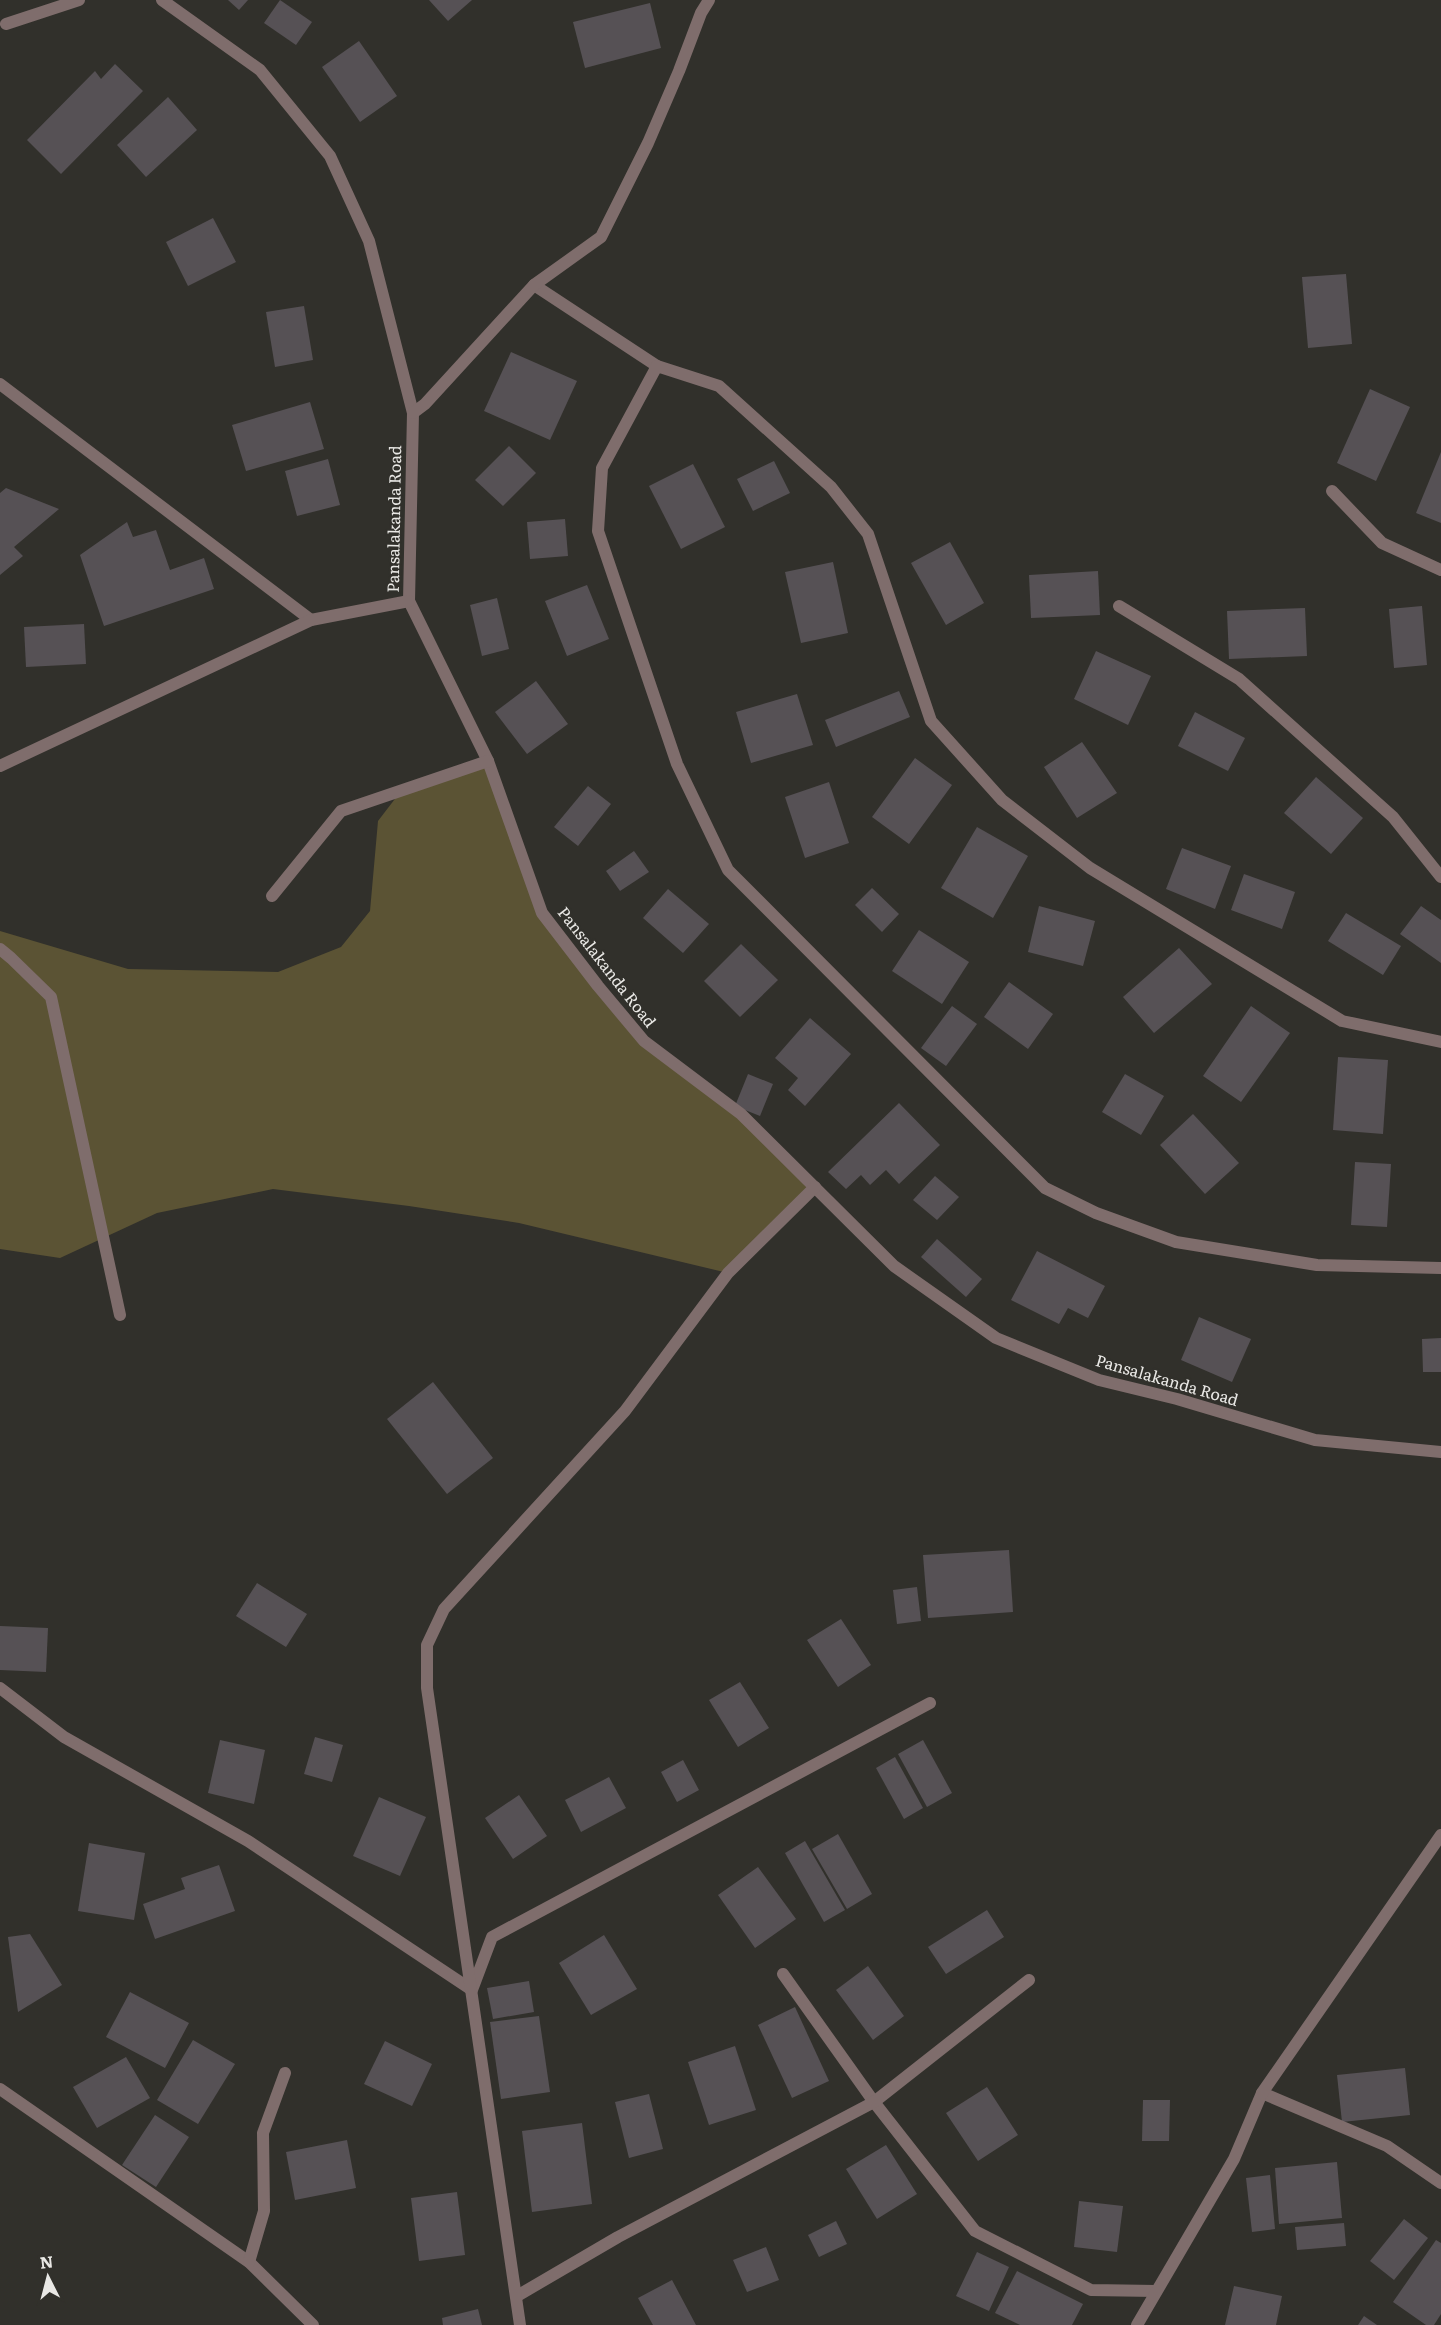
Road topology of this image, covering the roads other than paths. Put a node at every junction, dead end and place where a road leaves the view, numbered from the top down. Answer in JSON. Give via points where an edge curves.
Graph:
{"nodes":[{"id":1,"x":78,"y":0,"type":"edge"},
{"id":2,"x":162,"y":0,"type":"edge"},
{"id":3,"x":709,"y":0,"type":"edge"},
{"id":4,"x":6,"y":24,"type":"dead end"},
{"id":5,"x":534,"y":285,"type":"junction"},
{"id":6,"x":657,"y":366,"type":"junction"},
{"id":7,"x":0,"y":384,"type":"edge"},
{"id":8,"x":413,"y":413,"type":"junction"},
{"id":9,"x":1332,"y":491,"type":"dead end"},
{"id":10,"x":1441,"y":570,"type":"edge"},
{"id":11,"x":410,"y":601,"type":"junction"},
{"id":12,"x":1119,"y":606,"type":"dead end"},
{"id":13,"x":311,"y":621,"type":"junction"},
{"id":14,"x":488,"y":761,"type":"junction"},
{"id":15,"x":0,"y":766,"type":"edge"},
{"id":16,"x":1441,"y":878,"type":"edge"},
{"id":17,"x":272,"y":896,"type":"dead end"},
{"id":18,"x":0,"y":950,"type":"edge"},
{"id":19,"x":1441,"y":1042,"type":"edge"},
{"id":20,"x":815,"y":1187,"type":"junction"},
{"id":21,"x":1441,"y":1268,"type":"edge"},
{"id":22,"x":120,"y":1315,"type":"dead end"},
{"id":23,"x":1441,"y":1452,"type":"edge"},
{"id":24,"x":0,"y":1688,"type":"edge"},
{"id":25,"x":930,"y":1703,"type":"dead end"},
{"id":26,"x":1441,"y":1835,"type":"edge"},
{"id":27,"x":783,"y":1974,"type":"dead end"},
{"id":28,"x":1029,"y":1980,"type":"dead end"},
{"id":29,"x":472,"y":1990,"type":"junction"},
{"id":30,"x":285,"y":2073,"type":"dead end"},
{"id":31,"x":0,"y":2089,"type":"edge"},
{"id":32,"x":1262,"y":2093,"type":"junction"},
{"id":33,"x":874,"y":2102,"type":"junction"},
{"id":34,"x":1441,"y":2183,"type":"edge"},
{"id":35,"x":249,"y":2262,"type":"junction"},
{"id":36,"x":1156,"y":2291,"type":"junction"},
{"id":37,"x":517,"y":2296,"type":"junction"},
{"id":38,"x":313,"y":2325,"type":"edge"},
{"id":39,"x":520,"y":2325,"type":"edge"},
{"id":40,"x":1137,"y":2325,"type":"edge"}],
"edges":[{"from":1,"to":4,"type":"street"},
{"from":2,"to":8,"type":"street","name":"Pansalakanda Road","via":[[260,70],[330,156],[369,241]]},
{"from":3,"to":5,"type":"street","via":[[648,143],[601,237]]},
{"from":5,"to":6,"type":"street"},
{"from":5,"to":8,"type":"street"},
{"from":6,"to":19,"type":"street","via":[[719,386],[831,487],[868,534],[931,721],[1002,800],[1090,868],[1342,1021]]},
{"from":6,"to":21,"type":"street","via":[[602,468],[598,531],[677,764],[728,870],[1045,1188],[1096,1213],[1176,1242],[1317,1265]]},
{"from":7,"to":13,"type":"street"},
{"from":8,"to":11,"type":"street","name":"Pansalakanda Road"},
{"from":9,"to":10,"type":"street","via":[[1382,543]]},
{"from":11,"to":13,"type":"street"},
{"from":11,"to":14,"type":"street","name":"Pansalakanda Road"},
{"from":12,"to":16,"type":"street","via":[[1239,679],[1393,817]]},
{"from":13,"to":15,"type":"street"},
{"from":14,"to":17,"type":"street","via":[[341,811]]},
{"from":14,"to":20,"type":"street","name":"Pansalakanda Road","via":[[542,913],[591,977],[644,1041],[741,1114]]},
{"from":18,"to":22,"type":"street","via":[[51,998]]},
{"from":20,"to":23,"type":"street","name":"Pansalakanda Road","via":[[894,1266],[996,1338],[1099,1380],[1315,1440]]},
{"from":20,"to":29,"type":"street","via":[[728,1273],[626,1411],[444,1609],[427,1645],[427,1688]]},
{"from":24,"to":29,"type":"street","via":[[63,1737],[248,1841]]},
{"from":25,"to":29,"type":"street","via":[[492,1938]]},
{"from":26,"to":32,"type":"street"},
{"from":27,"to":33,"type":"street"},
{"from":28,"to":33,"type":"street"},
{"from":29,"to":37,"type":"street"},
{"from":30,"to":35,"type":"street","via":[[263,2133],[264,2211]]},
{"from":31,"to":35,"type":"street"},
{"from":32,"to":34,"type":"street","via":[[1387,2146]]},
{"from":32,"to":36,"type":"street","via":[[1234,2159]]},
{"from":33,"to":36,"type":"street","via":[[975,2231],[1091,2290]]},
{"from":33,"to":37,"type":"street","via":[[618,2236]]},
{"from":35,"to":38,"type":"street"},
{"from":36,"to":40,"type":"street"},
{"from":37,"to":39,"type":"street"}]}
